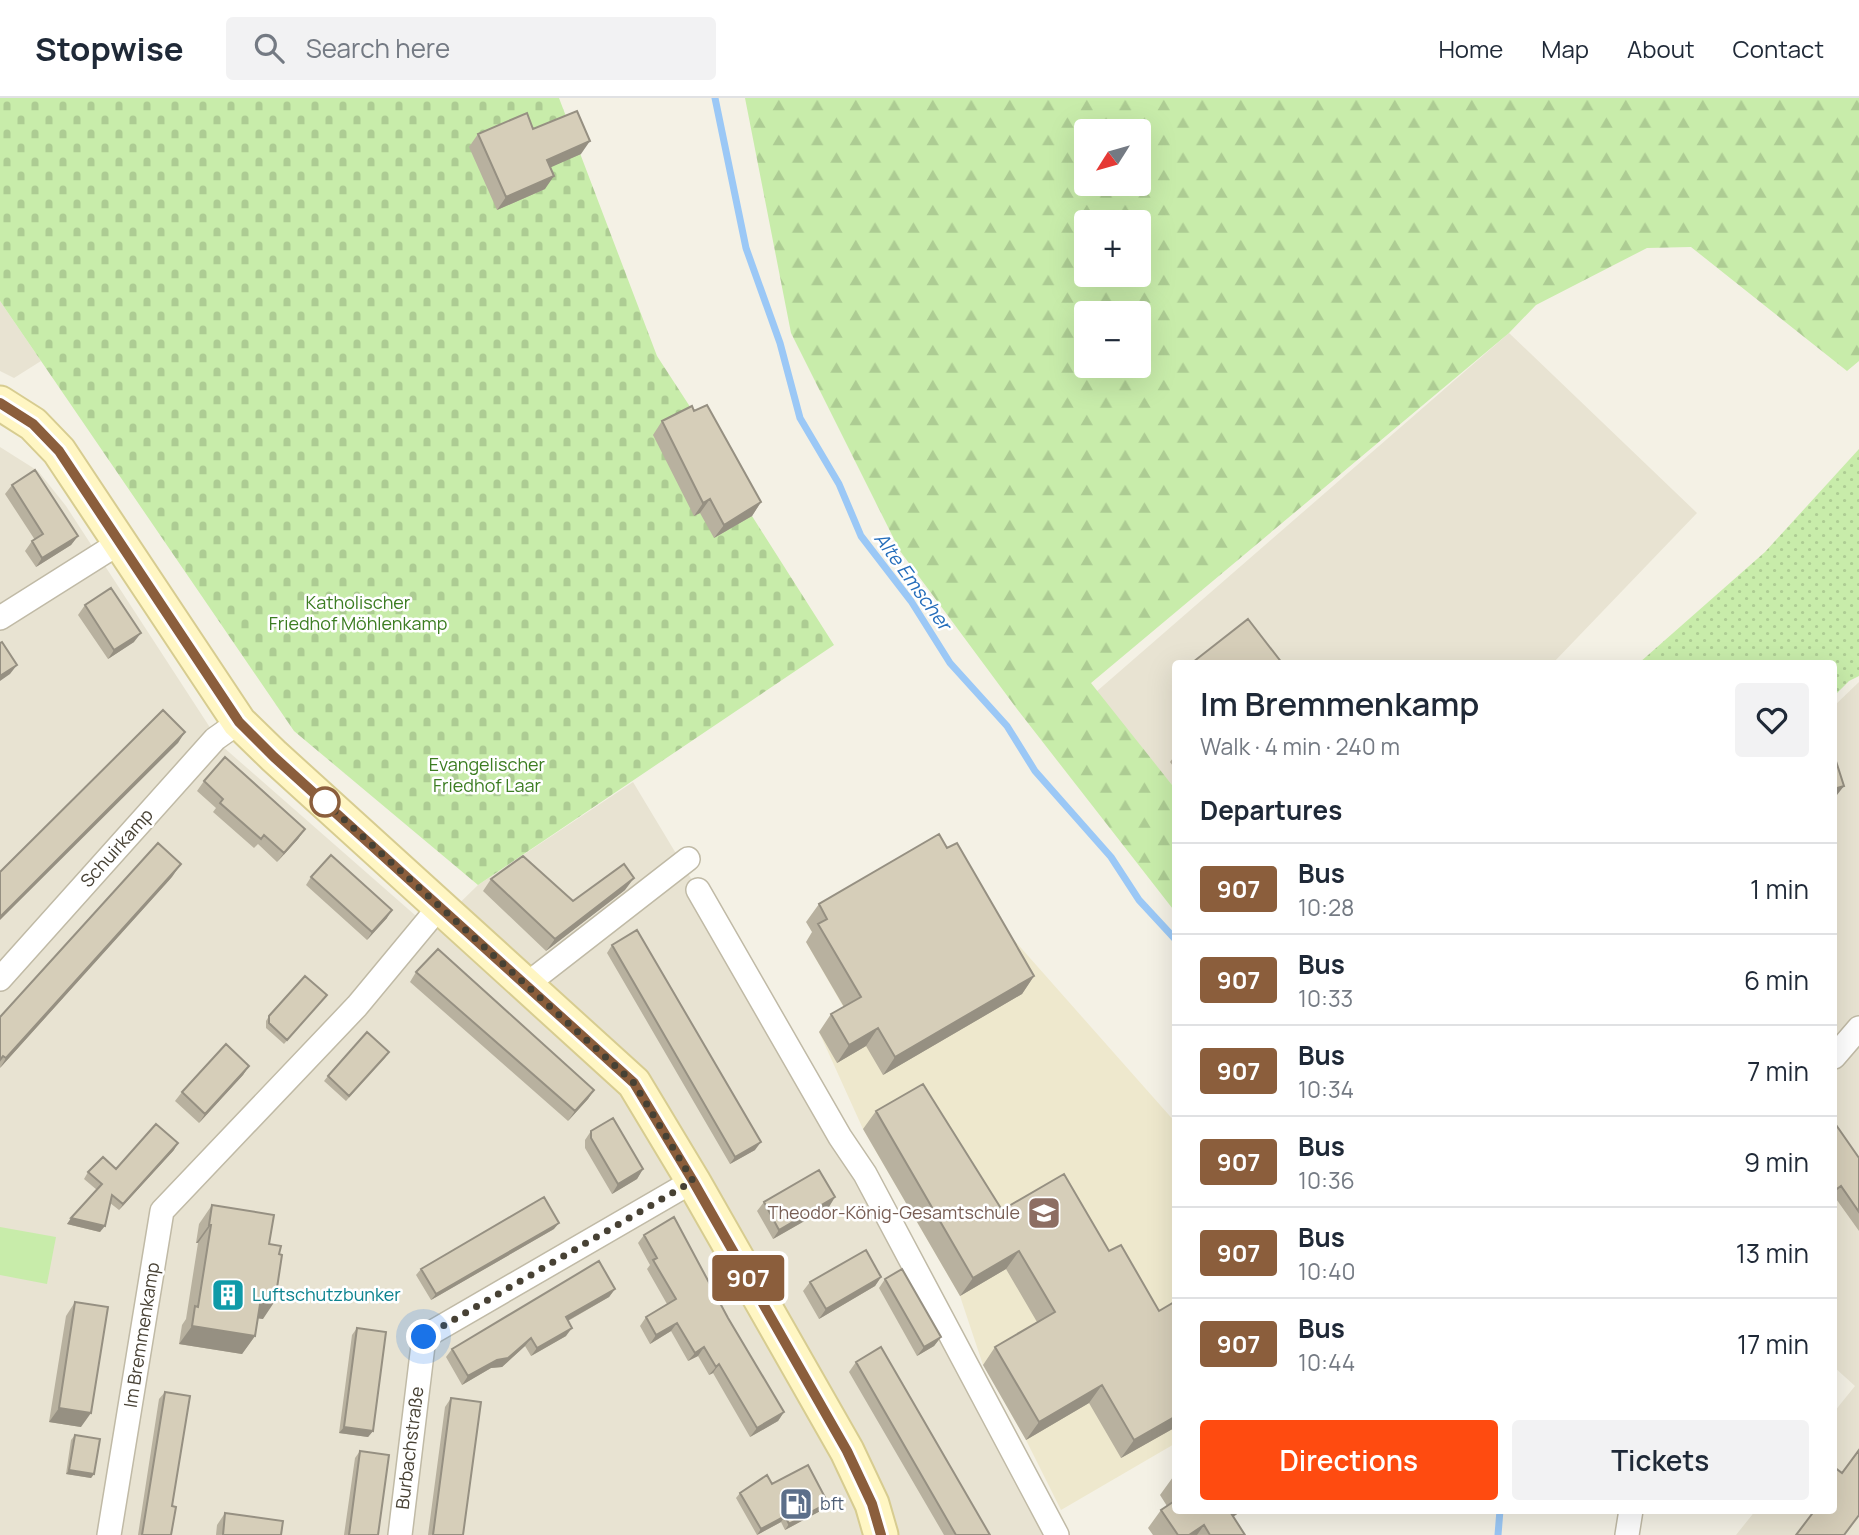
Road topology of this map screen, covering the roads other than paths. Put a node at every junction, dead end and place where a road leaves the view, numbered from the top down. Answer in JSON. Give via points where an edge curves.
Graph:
{"nodes":[{"id":1,"x":0,"y":403,"type":"edge"},
{"id":2,"x":119,"y":543,"type":"junction"},
{"id":3,"x":0,"y":618,"type":"edge"},
{"id":4,"x":239,"y":722,"type":"junction"},
{"id":5,"x":688,"y":859,"type":"dead end"},
{"id":6,"x":698,"y":890,"type":"dead end"},
{"id":7,"x":440,"y":906,"type":"junction"},
{"id":8,"x":0,"y":979,"type":"edge"},
{"id":9,"x":526,"y":985,"type":"junction"},
{"id":10,"x":1859,"y":1028,"type":"edge"},
{"id":11,"x":1837,"y":1054,"type":"edge"},
{"id":12,"x":693,"y":1181,"type":"junction"},
{"id":13,"x":1630,"y":1514,"type":"edge"},
{"id":14,"x":109,"y":1535,"type":"edge"},
{"id":15,"x":400,"y":1535,"type":"edge"},
{"id":16,"x":881,"y":1535,"type":"edge"},
{"id":17,"x":1057,"y":1535,"type":"edge"},
{"id":18,"x":1627,"y":1535,"type":"edge"}],
"edges":[{"from":1,"to":2,"type":"street","via":[[33,424],[59,451]]},
{"from":2,"to":3,"type":"street"},
{"from":2,"to":4,"type":"street"},
{"from":4,"to":7,"type":"street"},
{"from":4,"to":8,"type":"street","name":"Schuirkamp","via":[[215,739]]},
{"from":5,"to":9,"type":"street"},
{"from":6,"to":17,"type":"street","via":[[865,1174]]},
{"from":7,"to":9,"type":"street"},
{"from":7,"to":14,"type":"street","name":"Im Bremmenkamp","via":[[357,1006],[162,1211]]},
{"from":9,"to":12,"type":"street","via":[[634,1083]]},
{"from":10,"to":11,"type":"street"},
{"from":12,"to":15,"type":"street","name":"Burbachstraße","via":[[424,1337]]},
{"from":12,"to":16,"type":"street","via":[[847,1451]]},
{"from":13,"to":18,"type":"street"}]}
